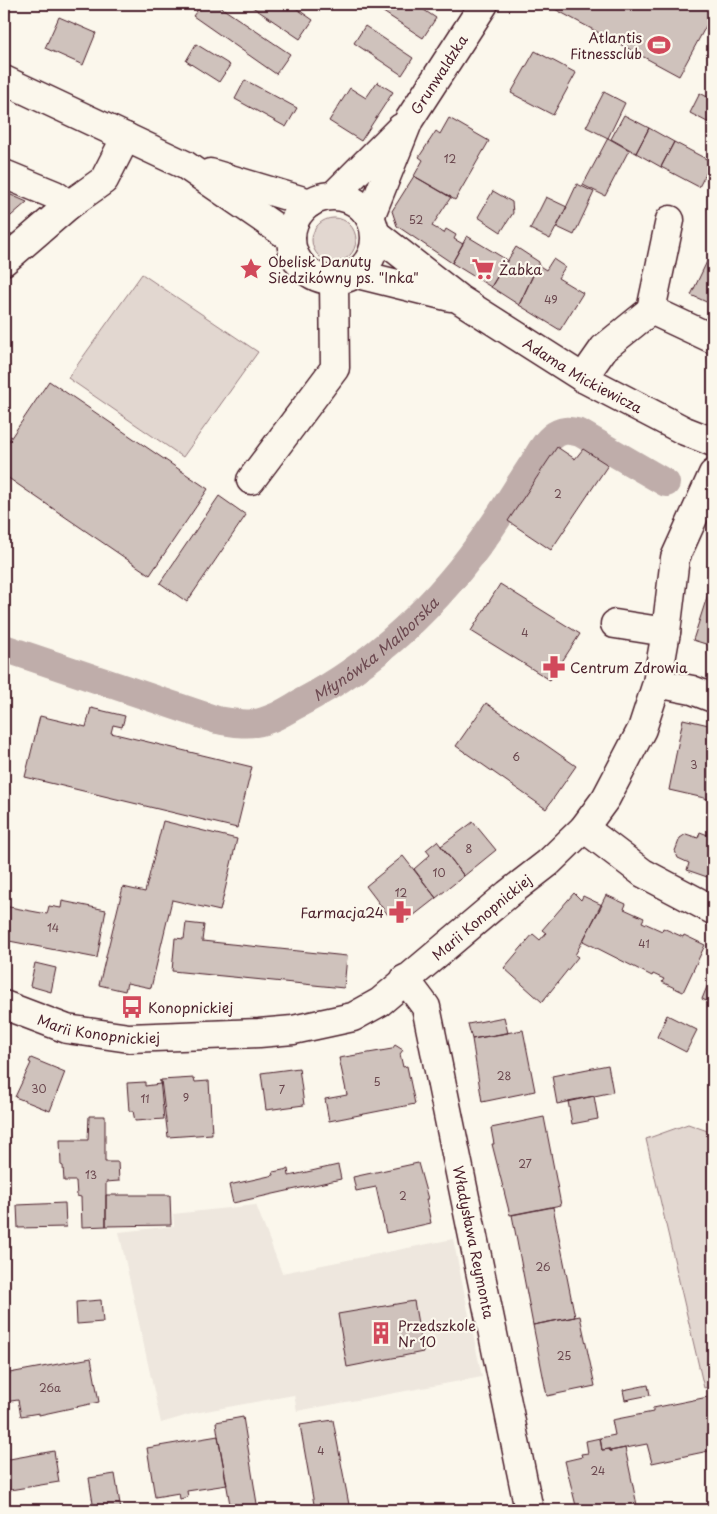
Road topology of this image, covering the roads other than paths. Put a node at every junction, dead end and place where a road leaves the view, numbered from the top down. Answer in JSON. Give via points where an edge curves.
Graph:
{"nodes":[{"id":1,"x":484,"y":4,"type":"edge"},
{"id":2,"x":4,"y":80,"type":"edge"},
{"id":3,"x":409,"y":120,"type":"junction"},
{"id":4,"x":126,"y":137,"type":"junction"},
{"id":5,"x":185,"y":166,"type":"junction"},
{"id":6,"x":4,"y":174,"type":"edge"},
{"id":7,"x":322,"y":199,"type":"junction"},
{"id":8,"x":68,"y":206,"type":"junction"},
{"id":9,"x":670,"y":220,"type":"dead end"},
{"id":10,"x":373,"y":225,"type":"junction"},
{"id":11,"x":291,"y":238,"type":"junction"},
{"id":12,"x":4,"y":261,"type":"edge"},
{"id":13,"x":345,"y":278,"type":"junction"},
{"id":14,"x":458,"y":299,"type":"junction"},
{"id":15,"x":651,"y":310,"type":"junction"},
{"id":16,"x":713,"y":339,"type":"edge"},
{"id":17,"x":583,"y":378,"type":"junction"},
{"id":18,"x":713,"y":442,"type":"edge"},
{"id":19,"x":713,"y":474,"type":"edge"},
{"id":20,"x":251,"y":480,"type":"dead end"},
{"id":21,"x":615,"y":624,"type":"dead end"},
{"id":22,"x":666,"y":632,"type":"junction"},
{"id":23,"x":657,"y":683,"type":"junction"},
{"id":24,"x":713,"y":698,"type":"edge"},
{"id":25,"x":584,"y":828,"type":"junction"},
{"id":26,"x":713,"y":910,"type":"edge"},
{"id":27,"x":405,"y":979,"type":"junction"},
{"id":28,"x":4,"y":1007,"type":"edge"},
{"id":29,"x":529,"y":1510,"type":"edge"}],
"edges":[{"from":1,"to":3,"type":"street","name":"Grunwaldzka"},
{"from":2,"to":4,"type":"street"},
{"from":3,"to":7,"type":"street","name":"Grunwaldzka"},
{"from":3,"to":10,"type":"street","name":"Grunwaldzka"},
{"from":4,"to":5,"type":"street"},
{"from":4,"to":8,"type":"street","via":[[104,180]]},
{"from":5,"to":7,"type":"street"},
{"from":5,"to":11,"type":"street"},
{"from":6,"to":8,"type":"street","via":[[55,195]]},
{"from":7,"to":10,"type":"street","via":[[354,201]]},
{"from":7,"to":11,"type":"street","via":[[296,218]]},
{"from":8,"to":12,"type":"street"},
{"from":9,"to":15,"type":"street"},
{"from":10,"to":13,"type":"street","via":[[376,245],[372,256]]},
{"from":10,"to":14,"type":"street","name":"Adama Mickiewicza"},
{"from":11,"to":13,"type":"street","via":[[292,251],[303,268],[319,279]]},
{"from":13,"to":14,"type":"street","name":"Adama Mickiewicza"},
{"from":13,"to":20,"type":"street","via":[[335,368]]},
{"from":14,"to":17,"type":"street","name":"Adama Mickiewicza"},
{"from":15,"to":16,"type":"street"},
{"from":15,"to":17,"type":"street","via":[[604,348]]},
{"from":17,"to":18,"type":"street","name":"Adama Mickiewicza"},
{"from":19,"to":22,"type":"street","name":"Marii Konopnickiej","via":[[676,558]]},
{"from":21,"to":22,"type":"street"},
{"from":22,"to":23,"type":"street","name":"Marii Konopnickiej"},
{"from":23,"to":24,"type":"street"},
{"from":23,"to":25,"type":"street","name":"Marii Konopnickiej","via":[[642,729],[606,798]]},
{"from":25,"to":26,"type":"street","via":[[643,873]]},
{"from":25,"to":27,"type":"street","name":"Marii Konopnickiej","via":[[548,863]]},
{"from":27,"to":28,"type":"street","name":"Marii Konopnickiej","via":[[380,1002],[353,1016],[293,1030],[259,1033],[129,1038],[67,1029]]},
{"from":27,"to":29,"type":"street","name":"Władysława Reymonta","via":[[426,1006]]}]}
